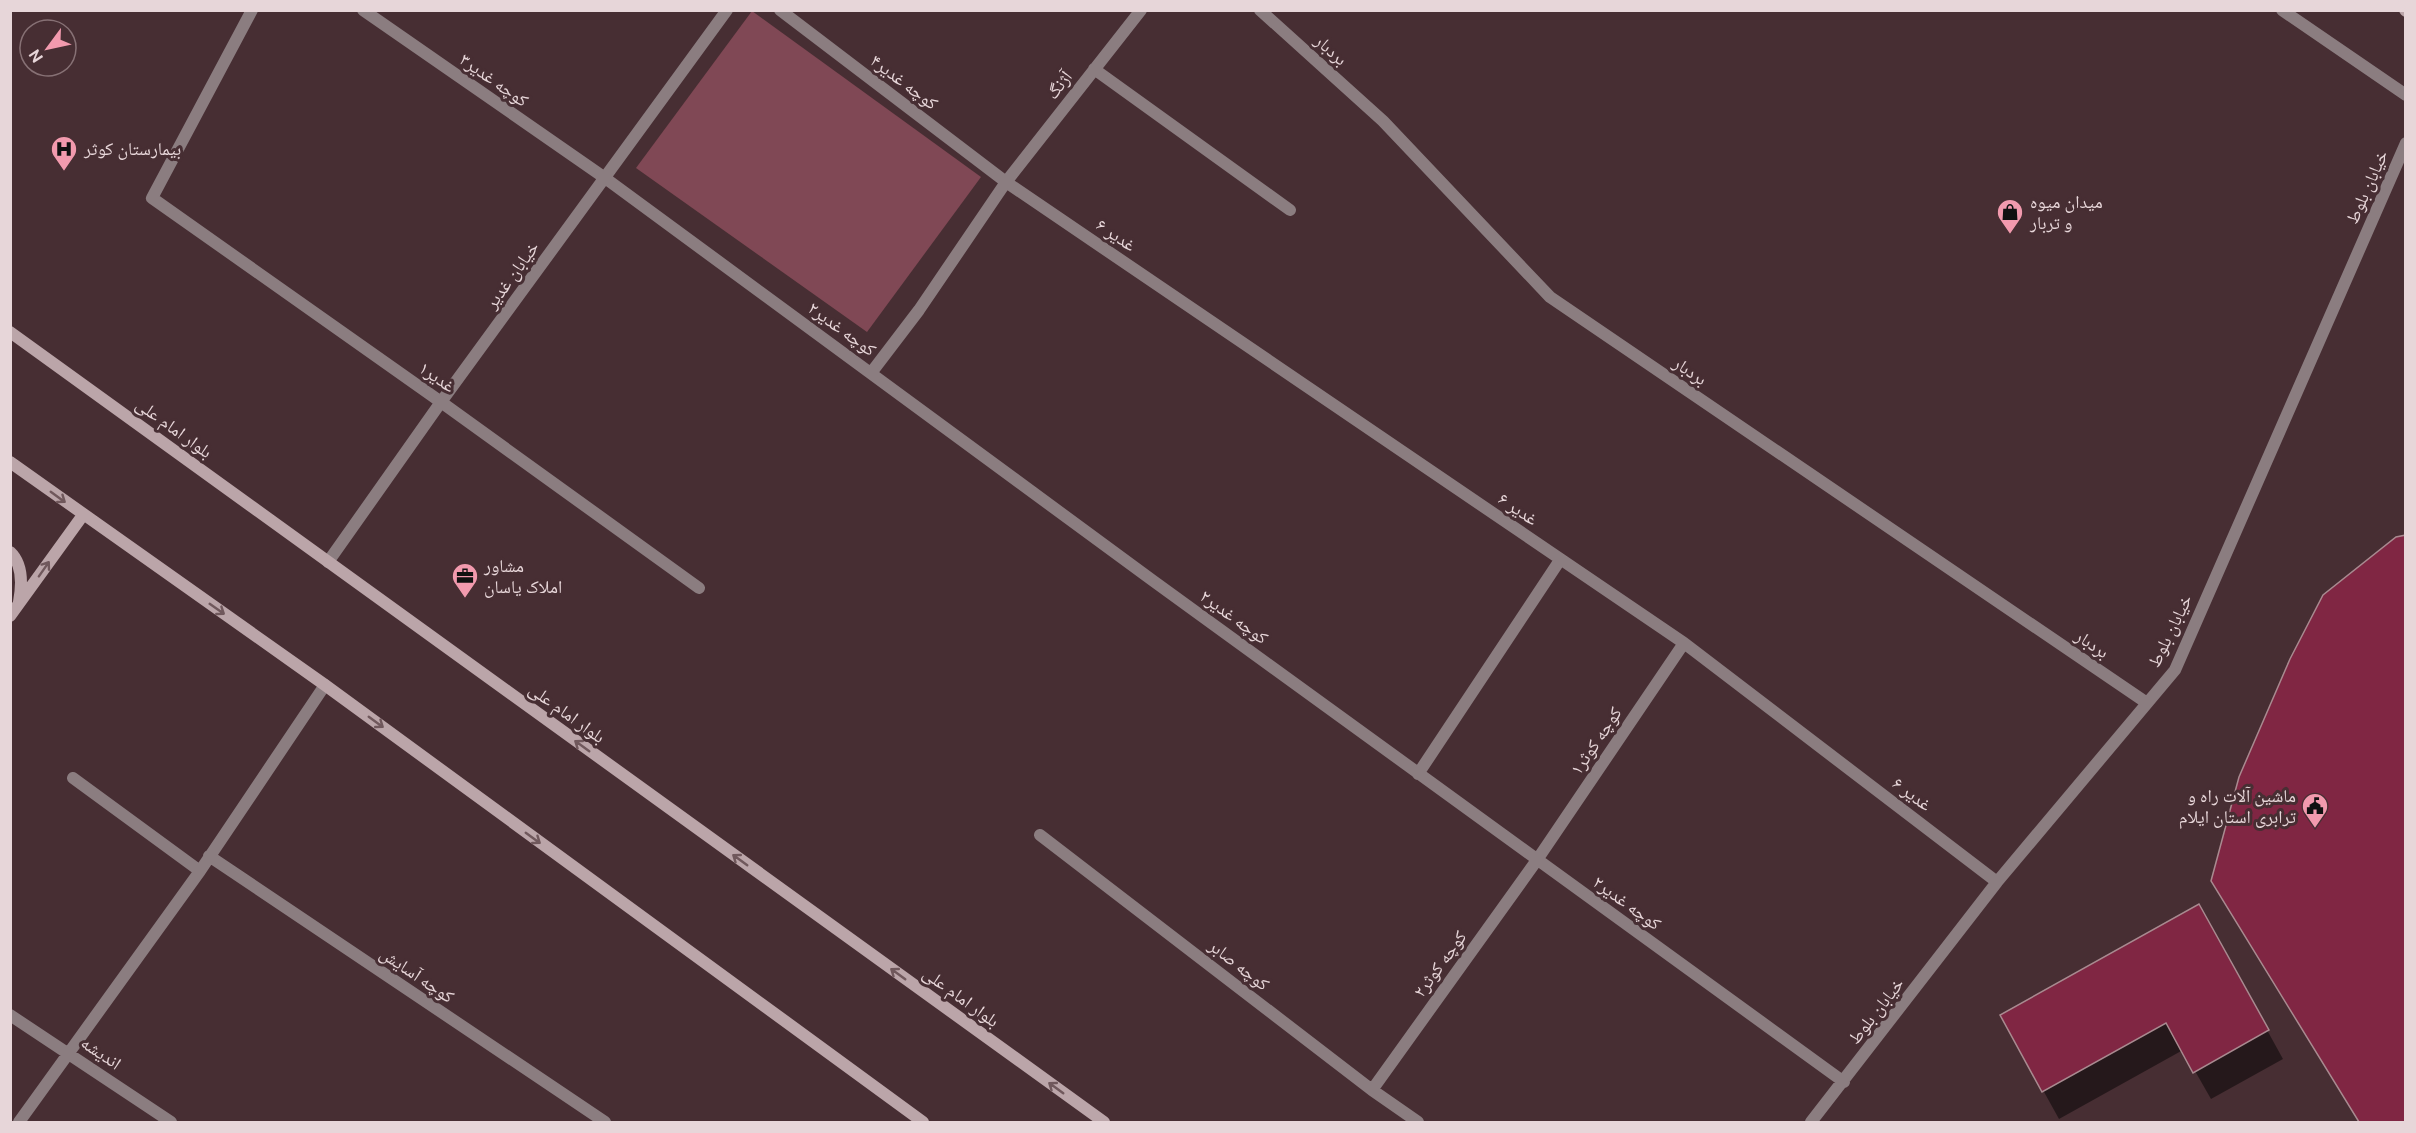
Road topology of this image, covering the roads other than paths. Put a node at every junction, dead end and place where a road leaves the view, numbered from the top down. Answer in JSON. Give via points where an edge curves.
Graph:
{"nodes":[{"id":1,"x":252,"y":10,"type":"edge"},
{"id":2,"x":363,"y":10,"type":"edge"},
{"id":3,"x":727,"y":10,"type":"edge"},
{"id":4,"x":780,"y":10,"type":"edge"},
{"id":5,"x":1141,"y":10,"type":"edge"},
{"id":6,"x":1260,"y":10,"type":"edge"},
{"id":7,"x":2282,"y":10,"type":"edge"},
{"id":8,"x":1094,"y":69,"type":"junction"},
{"id":9,"x":2406,"y":95,"type":"edge"},
{"id":10,"x":2406,"y":143,"type":"edge"},
{"id":11,"x":605,"y":178,"type":"junction"},
{"id":12,"x":1006,"y":182,"type":"junction"},
{"id":13,"x":1290,"y":210,"type":"dead end"},
{"id":14,"x":10,"y":332,"type":"edge"},
{"id":15,"x":871,"y":372,"type":"junction"},
{"id":16,"x":441,"y":402,"type":"junction"},
{"id":17,"x":10,"y":462,"type":"edge"},
{"id":18,"x":83,"y":515,"type":"junction"},
{"id":19,"x":10,"y":552,"type":"edge"},
{"id":20,"x":1560,"y":560,"type":"junction"},
{"id":21,"x":328,"y":562,"type":"junction"},
{"id":22,"x":699,"y":588,"type":"dead end"},
{"id":23,"x":18,"y":606,"type":"junction"},
{"id":24,"x":10,"y":616,"type":"edge"},
{"id":25,"x":1684,"y":643,"type":"junction"},
{"id":26,"x":325,"y":685,"type":"junction"},
{"id":27,"x":2147,"y":703,"type":"junction"},
{"id":28,"x":1419,"y":774,"type":"junction"},
{"id":29,"x":73,"y":778,"type":"dead end"},
{"id":30,"x":1040,"y":835,"type":"dead end"},
{"id":31,"x":209,"y":856,"type":"junction"},
{"id":32,"x":1537,"y":860,"type":"junction"},
{"id":33,"x":200,"y":871,"type":"junction"},
{"id":34,"x":1997,"y":882,"type":"junction"},
{"id":35,"x":10,"y":1015,"type":"edge"},
{"id":36,"x":68,"y":1052,"type":"junction"},
{"id":37,"x":1844,"y":1082,"type":"junction"},
{"id":38,"x":1372,"y":1089,"type":"junction"},
{"id":39,"x":19,"y":1122,"type":"edge"},
{"id":40,"x":171,"y":1122,"type":"edge"},
{"id":41,"x":604,"y":1122,"type":"edge"},
{"id":42,"x":923,"y":1122,"type":"edge"},
{"id":43,"x":1104,"y":1122,"type":"edge"},
{"id":44,"x":1418,"y":1122,"type":"edge"},
{"id":45,"x":1811,"y":1122,"type":"edge"}],
"edges":[{"from":1,"to":16,"type":"street","name":"غدیر۱","via":[[152,198]]},
{"from":2,"to":11,"type":"street","name":"کوچه غدیر۳"},
{"from":3,"to":11,"type":"street","name":"خیابان غدیر"},
{"from":4,"to":12,"type":"street","name":"کوچه غدیر۴"},
{"from":5,"to":8,"type":"street","name":"آژنگ"},
{"from":6,"to":27,"type":"street","name":"بردبار","via":[[1383,121],[1550,297]]},
{"from":7,"to":9,"type":"street"},
{"from":8,"to":12,"type":"street","name":"آژنگ"},
{"from":8,"to":13,"type":"street"},
{"from":10,"to":27,"type":"street","name":"خیابان بلوط","via":[[2175,670]]},
{"from":11,"to":15,"type":"street","name":"کوچه غدیر۲"},
{"from":11,"to":16,"type":"street","name":"خیابان غدیر"},
{"from":12,"to":15,"type":"street","name":"آژنگ","via":[[919,310]]},
{"from":12,"to":20,"type":"street","name":"غدیر ۶"},
{"from":14,"to":21,"type":"main road","name":"بلوار امام على"},
{"from":15,"to":28,"type":"street","name":"کوچه غدیر۲"},
{"from":16,"to":21,"type":"street","name":"خیابان غدیر"},
{"from":16,"to":22,"type":"street","name":"غدیر۱"},
{"from":17,"to":18,"type":"main road","one_way":true},
{"from":23,"to":18,"type":"main road","one_way":true},
{"from":18,"to":26,"type":"main road","one_way":true},
{"from":19,"to":23,"type":"main road","via":[[22,584]]},
{"from":20,"to":25,"type":"street","name":"غدیر ۶"},
{"from":20,"to":28,"type":"street"},
{"from":43,"to":21,"type":"main road","name":"بلوار امام على","one_way":true},
{"from":23,"to":24,"type":"main road"},
{"from":25,"to":32,"type":"street","name":"کوچه کوثر۱"},
{"from":25,"to":34,"type":"street","name":"غدیر ۶"},
{"from":26,"to":31,"type":"street"},
{"from":26,"to":42,"type":"main road","one_way":true},
{"from":27,"to":34,"type":"street","name":"خیابان بلوط"},
{"from":28,"to":32,"type":"street","name":"کوچه غدیر۲"},
{"from":29,"to":33,"type":"street"},
{"from":30,"to":38,"type":"street","name":"کوچه صابر"},
{"from":31,"to":33,"type":"street"},
{"from":31,"to":41,"type":"street","name":"کوچه آسایش"},
{"from":32,"to":37,"type":"street","name":"کوچه غدیر۲"},
{"from":32,"to":38,"type":"street","name":"کوچه کوثر۲"},
{"from":33,"to":36,"type":"street"},
{"from":34,"to":37,"type":"street","name":"خیابان بلوط"},
{"from":35,"to":36,"type":"street","name":"اندیشه"},
{"from":36,"to":39,"type":"street"},
{"from":36,"to":40,"type":"street","name":"اندیشه"},
{"from":37,"to":45,"type":"street","name":"خیابان بلوط"},
{"from":38,"to":44,"type":"street","name":"کوچه صابر"}]}
